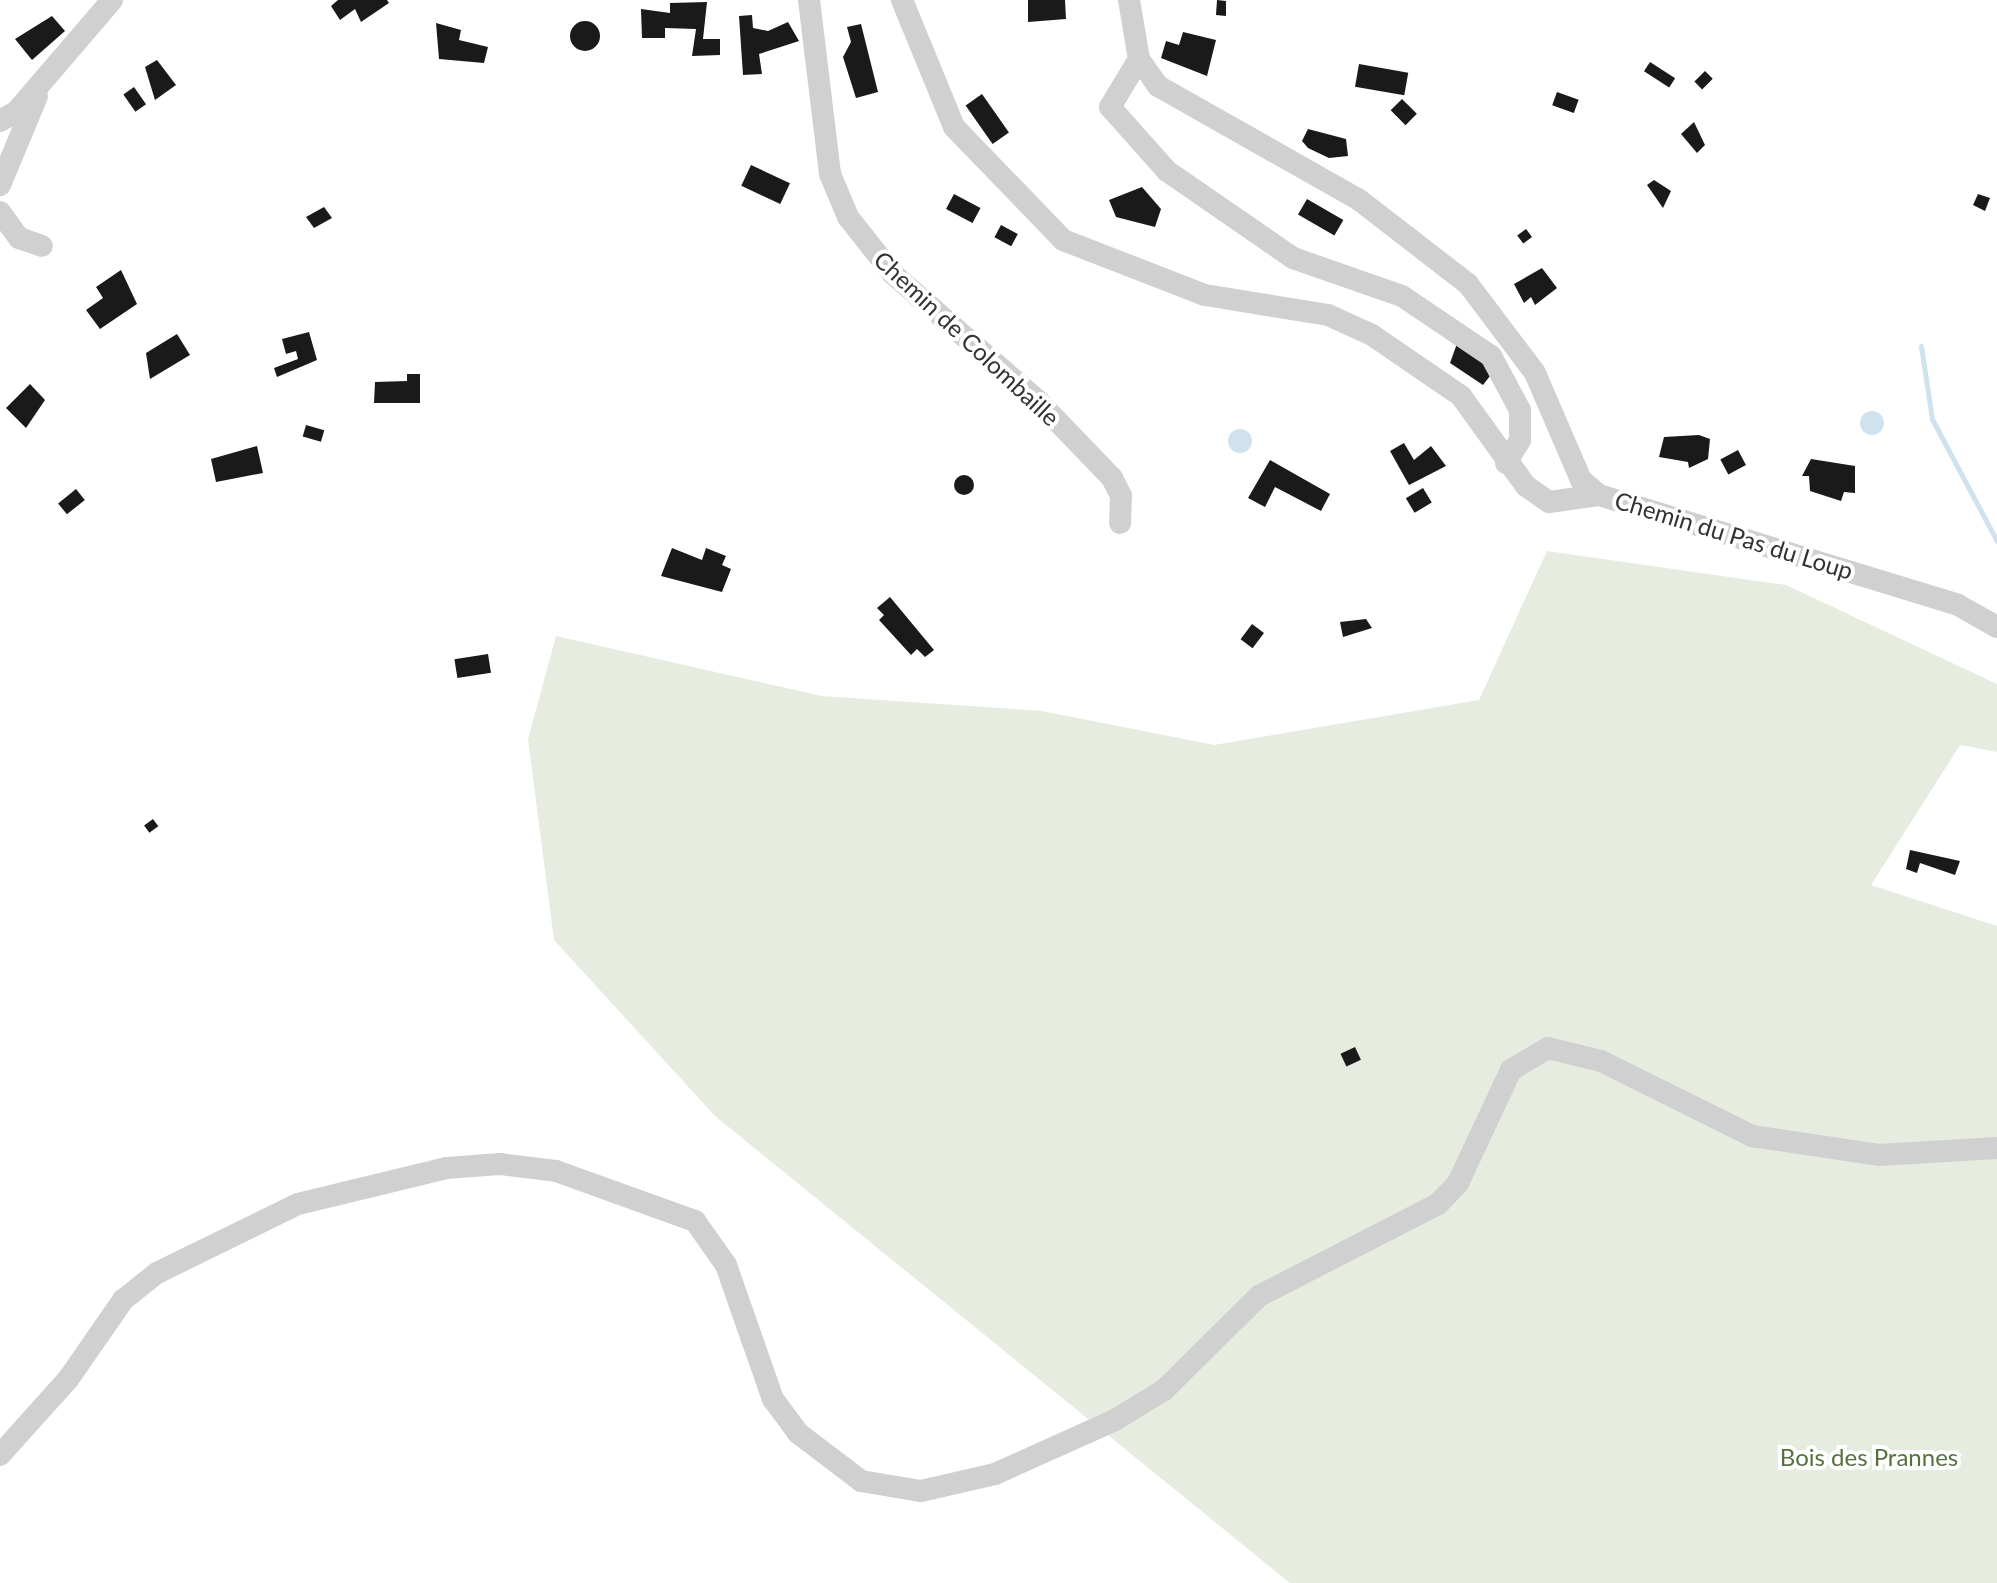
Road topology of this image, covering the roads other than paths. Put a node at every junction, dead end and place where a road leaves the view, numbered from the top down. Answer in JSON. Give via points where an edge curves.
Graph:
{"nodes":[{"id":1,"x":112,"y":0,"type":"edge"},
{"id":2,"x":809,"y":0,"type":"edge"},
{"id":3,"x":902,"y":0,"type":"edge"},
{"id":4,"x":1129,"y":0,"type":"edge"},
{"id":5,"x":1139,"y":59,"type":"junction"},
{"id":6,"x":39,"y":87,"type":"junction"},
{"id":7,"x":0,"y":121,"type":"edge"},
{"id":8,"x":0,"y":185,"type":"edge"},
{"id":9,"x":0,"y":212,"type":"edge"},
{"id":10,"x":42,"y":246,"type":"dead end"},
{"id":11,"x":1506,"y":463,"type":"junction"},
{"id":12,"x":1599,"y":495,"type":"junction"},
{"id":13,"x":1120,"y":523,"type":"dead end"},
{"id":14,"x":1997,"y":627,"type":"edge"},
{"id":15,"x":1997,"y":1148,"type":"edge"},
{"id":16,"x":0,"y":1455,"type":"edge"}],
"edges":[{"from":1,"to":6,"type":"street"},
{"from":2,"to":13,"type":"street","name":"Chemin de Colombaille","via":[[830,174],[848,217],[893,274],[1038,401],[1112,478],[1121,496]]},
{"from":3,"to":11,"type":"street","via":[[954,127],[1035,219],[1063,240],[1132,270],[1205,295],[1328,315],[1372,335],[1461,396]]},
{"from":4,"to":5,"type":"street","name":"Chemin du Pas du Loup"},
{"from":5,"to":11,"type":"street","via":[[1110,107],[1167,171],[1293,258],[1402,296],[1491,356],[1520,410],[1520,440]]},
{"from":5,"to":12,"type":"street","name":"Chemin du Pas du Loup","via":[[1158,86],[1358,199],[1468,284],[1535,373],[1581,480]]},
{"from":6,"to":7,"type":"street"},
{"from":6,"to":8,"type":"street","via":[[35,113],[9,148]]},
{"from":9,"to":10,"type":"street","via":[[19,238]]},
{"from":11,"to":12,"type":"street","via":[[1549,502]]},
{"from":12,"to":14,"type":"street","name":"Chemin du Pas du Loup","via":[[1958,605]]},
{"from":15,"to":16,"type":"street","via":[[1821,1151],[1752,1136],[1572,1050],[1530,1053],[1511,1070],[1458,1183],[1438,1204],[1259,1296],[1164,1390],[1115,1420],[995,1474],[921,1491],[861,1481],[798,1433],[773,1399],[726,1265],[695,1221],[556,1171],[500,1164],[447,1168],[298,1204],[157,1273],[123,1300],[69,1378]]}]}
